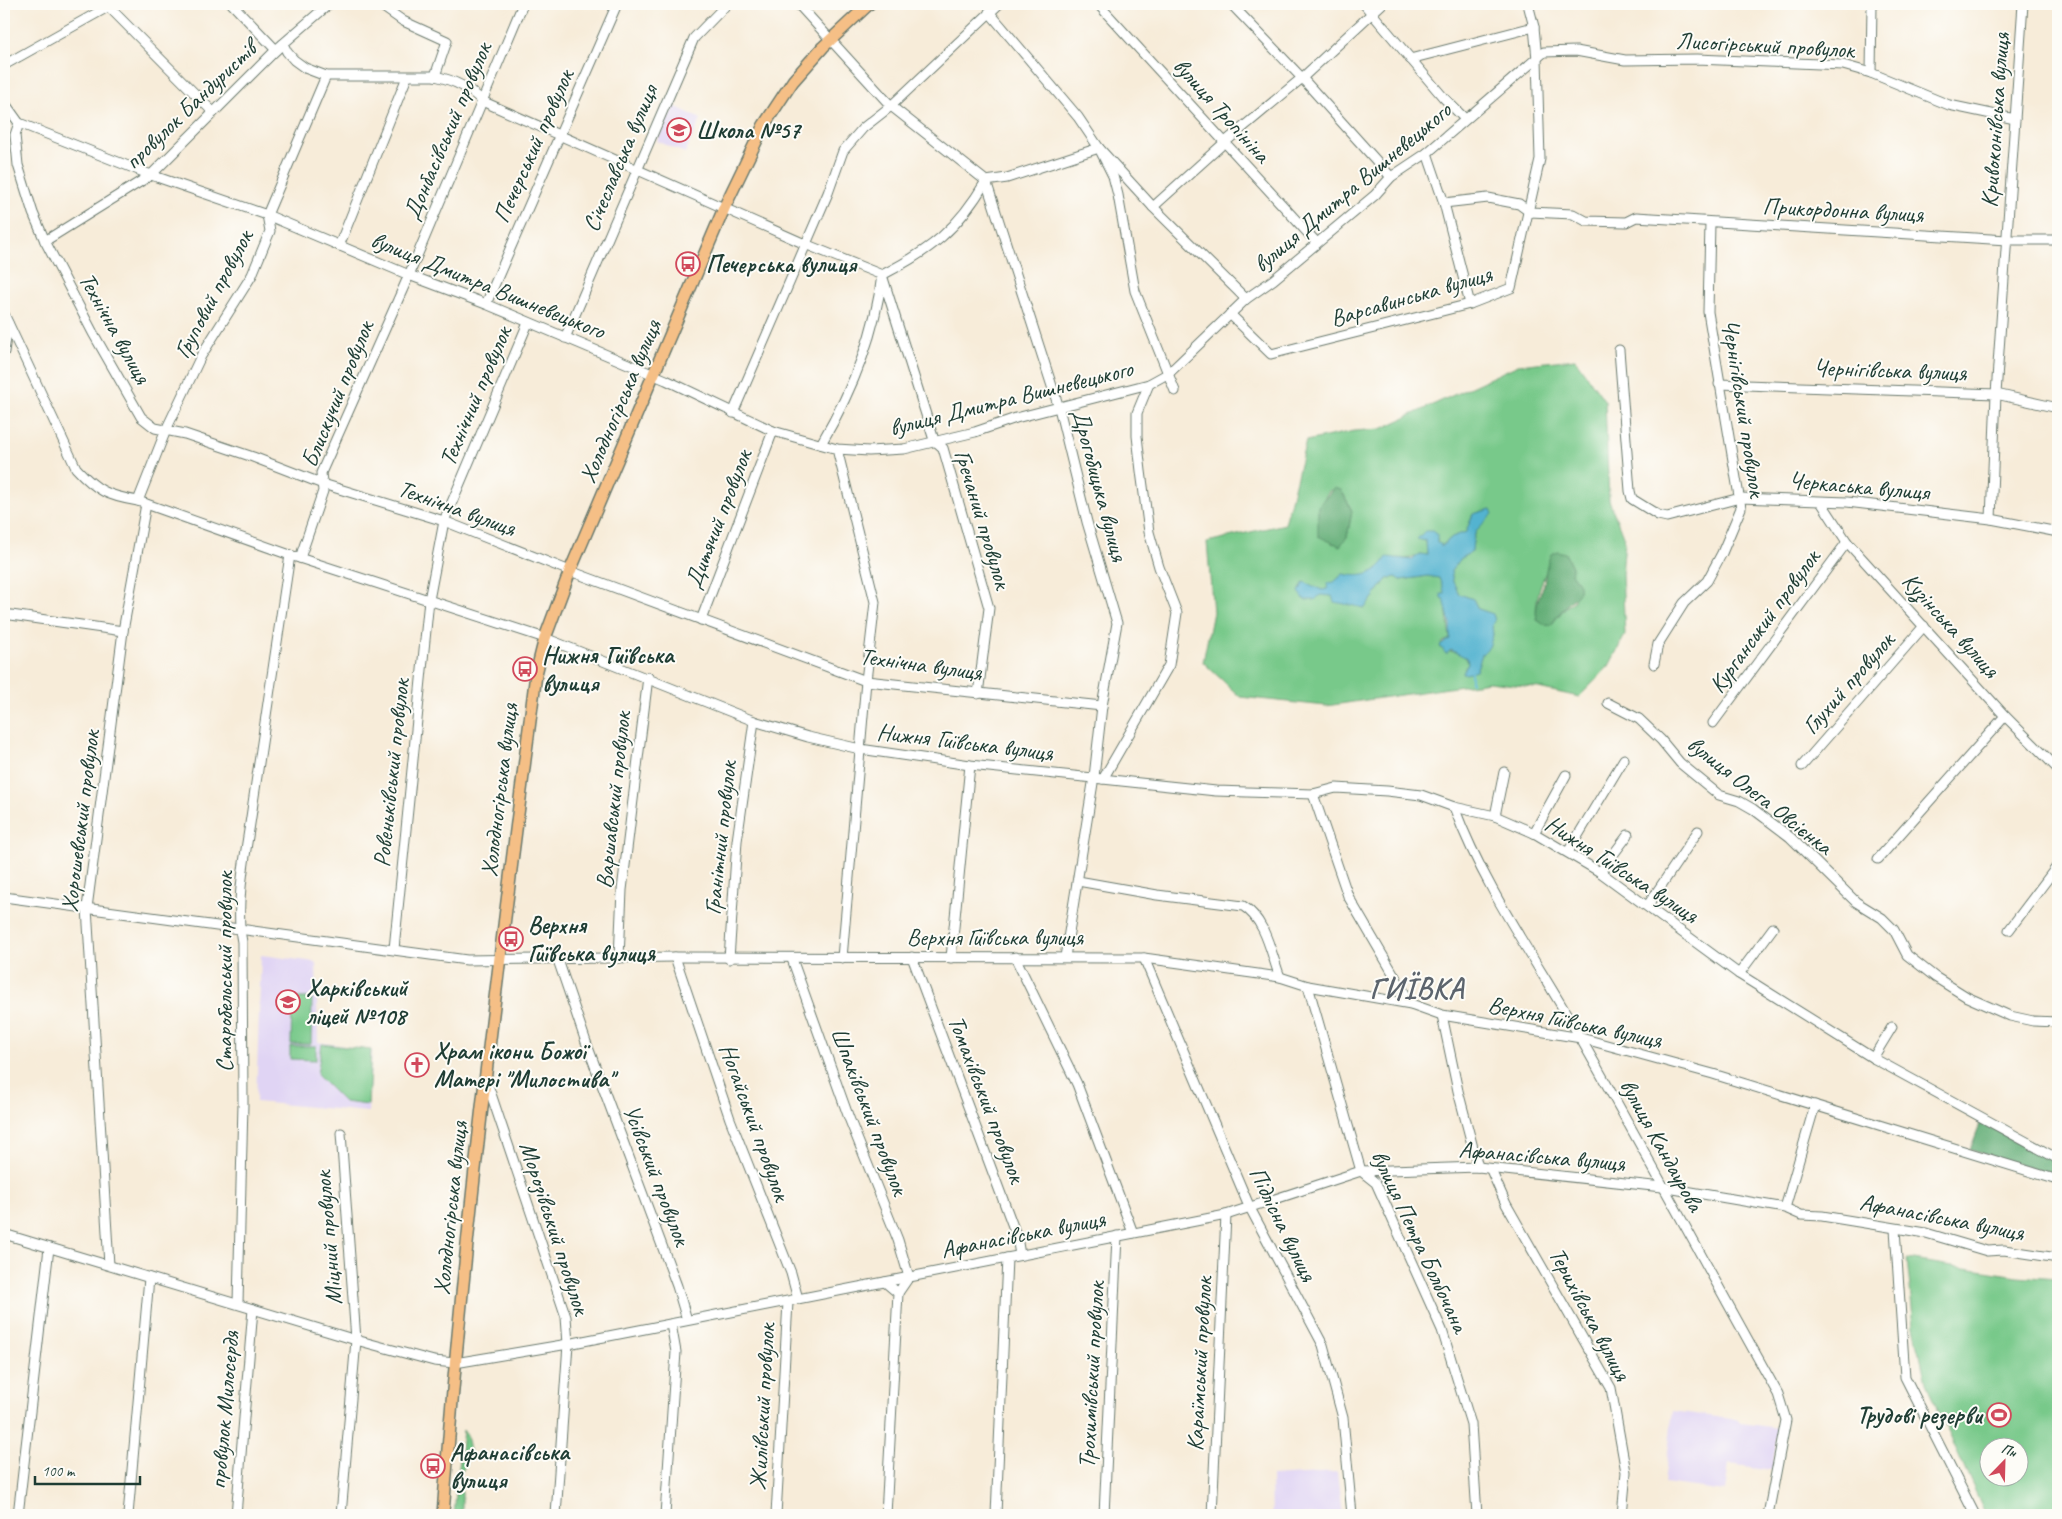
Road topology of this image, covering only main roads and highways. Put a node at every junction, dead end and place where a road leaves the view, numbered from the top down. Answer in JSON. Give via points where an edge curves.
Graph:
{"nodes":[{"id":1,"x":869,"y":4,"type":"edge"},
{"id":2,"x":443,"y":1515,"type":"edge"}],
"edges":[{"from":1,"to":2,"type":"main road","name":"Холодногірська вулиця","via":[[831,38],[793,81],[764,125],[725,206],[570,571],[545,638],[536,674],[485,1075]]}]}
